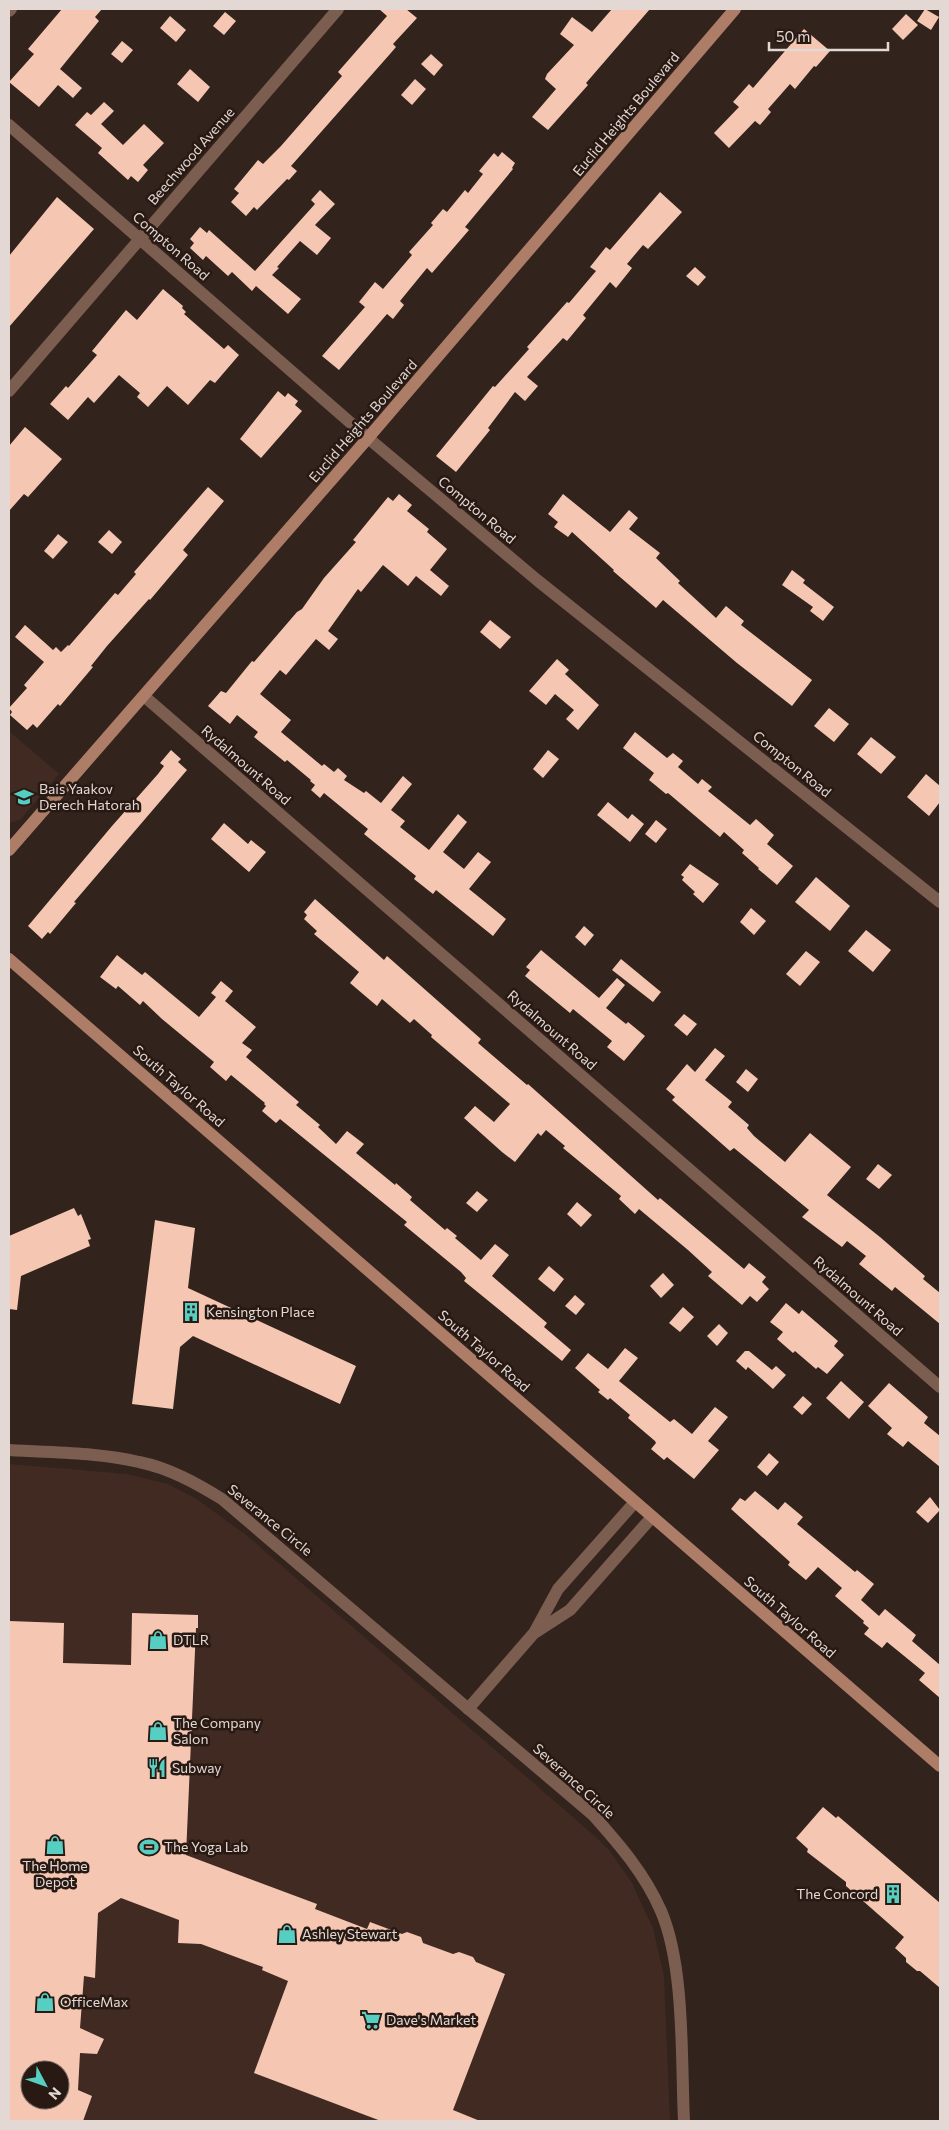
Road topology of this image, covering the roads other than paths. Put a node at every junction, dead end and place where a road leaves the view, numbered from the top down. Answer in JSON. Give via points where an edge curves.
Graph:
{"nodes":[{"id":1,"x":338,"y":9,"type":"edge"},
{"id":2,"x":735,"y":9,"type":"edge"},
{"id":3,"x":9,"y":125,"type":"edge"},
{"id":4,"x":140,"y":238,"type":"junction"},
{"id":5,"x":9,"y":390,"type":"edge"},
{"id":6,"x":368,"y":438,"type":"junction"},
{"id":7,"x":144,"y":697,"type":"junction"},
{"id":8,"x":9,"y":850,"type":"edge"},
{"id":9,"x":940,"y":902,"type":"edge"},
{"id":10,"x":9,"y":960,"type":"edge"},
{"id":11,"x":940,"y":1386,"type":"edge"},
{"id":12,"x":9,"y":1450,"type":"edge"},
{"id":13,"x":635,"y":1502,"type":"junction"},
{"id":14,"x":652,"y":1516,"type":"junction"},
{"id":15,"x":534,"y":1633,"type":"junction"},
{"id":16,"x":468,"y":1709,"type":"junction"},
{"id":17,"x":940,"y":1766,"type":"edge"},
{"id":18,"x":684,"y":2121,"type":"edge"}],
"edges":[{"from":1,"to":4,"type":"street","name":"Beechwood Avenue"},
{"from":2,"to":6,"type":"main road","name":"Euclid Heights Boulevard"},
{"from":3,"to":4,"type":"street","name":"Compton Road"},
{"from":4,"to":5,"type":"street","name":"Beechwood Avenue"},
{"from":4,"to":6,"type":"street","name":"Compton Road"},
{"from":6,"to":7,"type":"main road","name":"Euclid Heights Boulevard"},
{"from":6,"to":9,"type":"street","name":"Compton Road","via":[[537,580]]},
{"from":7,"to":8,"type":"main road","name":"Euclid Heights Boulevard"},
{"from":7,"to":11,"type":"street","name":"Rydalmount Road"},
{"from":10,"to":13,"type":"main road","name":"South Taylor Road"},
{"from":12,"to":16,"type":"street","name":"Severance Circle","via":[[139,1462],[196,1483],[241,1514]]},
{"from":13,"to":14,"type":"main road","name":"South Taylor Road"},
{"from":13,"to":15,"type":"street","via":[[558,1590]]},
{"from":14,"to":15,"type":"street","via":[[570,1610]]},
{"from":14,"to":17,"type":"main road","name":"South Taylor Road"},
{"from":15,"to":16,"type":"street"},
{"from":16,"to":18,"type":"street","name":"Severance Circle","via":[[593,1815],[620,1845],[655,1898],[674,1957]]}]}
